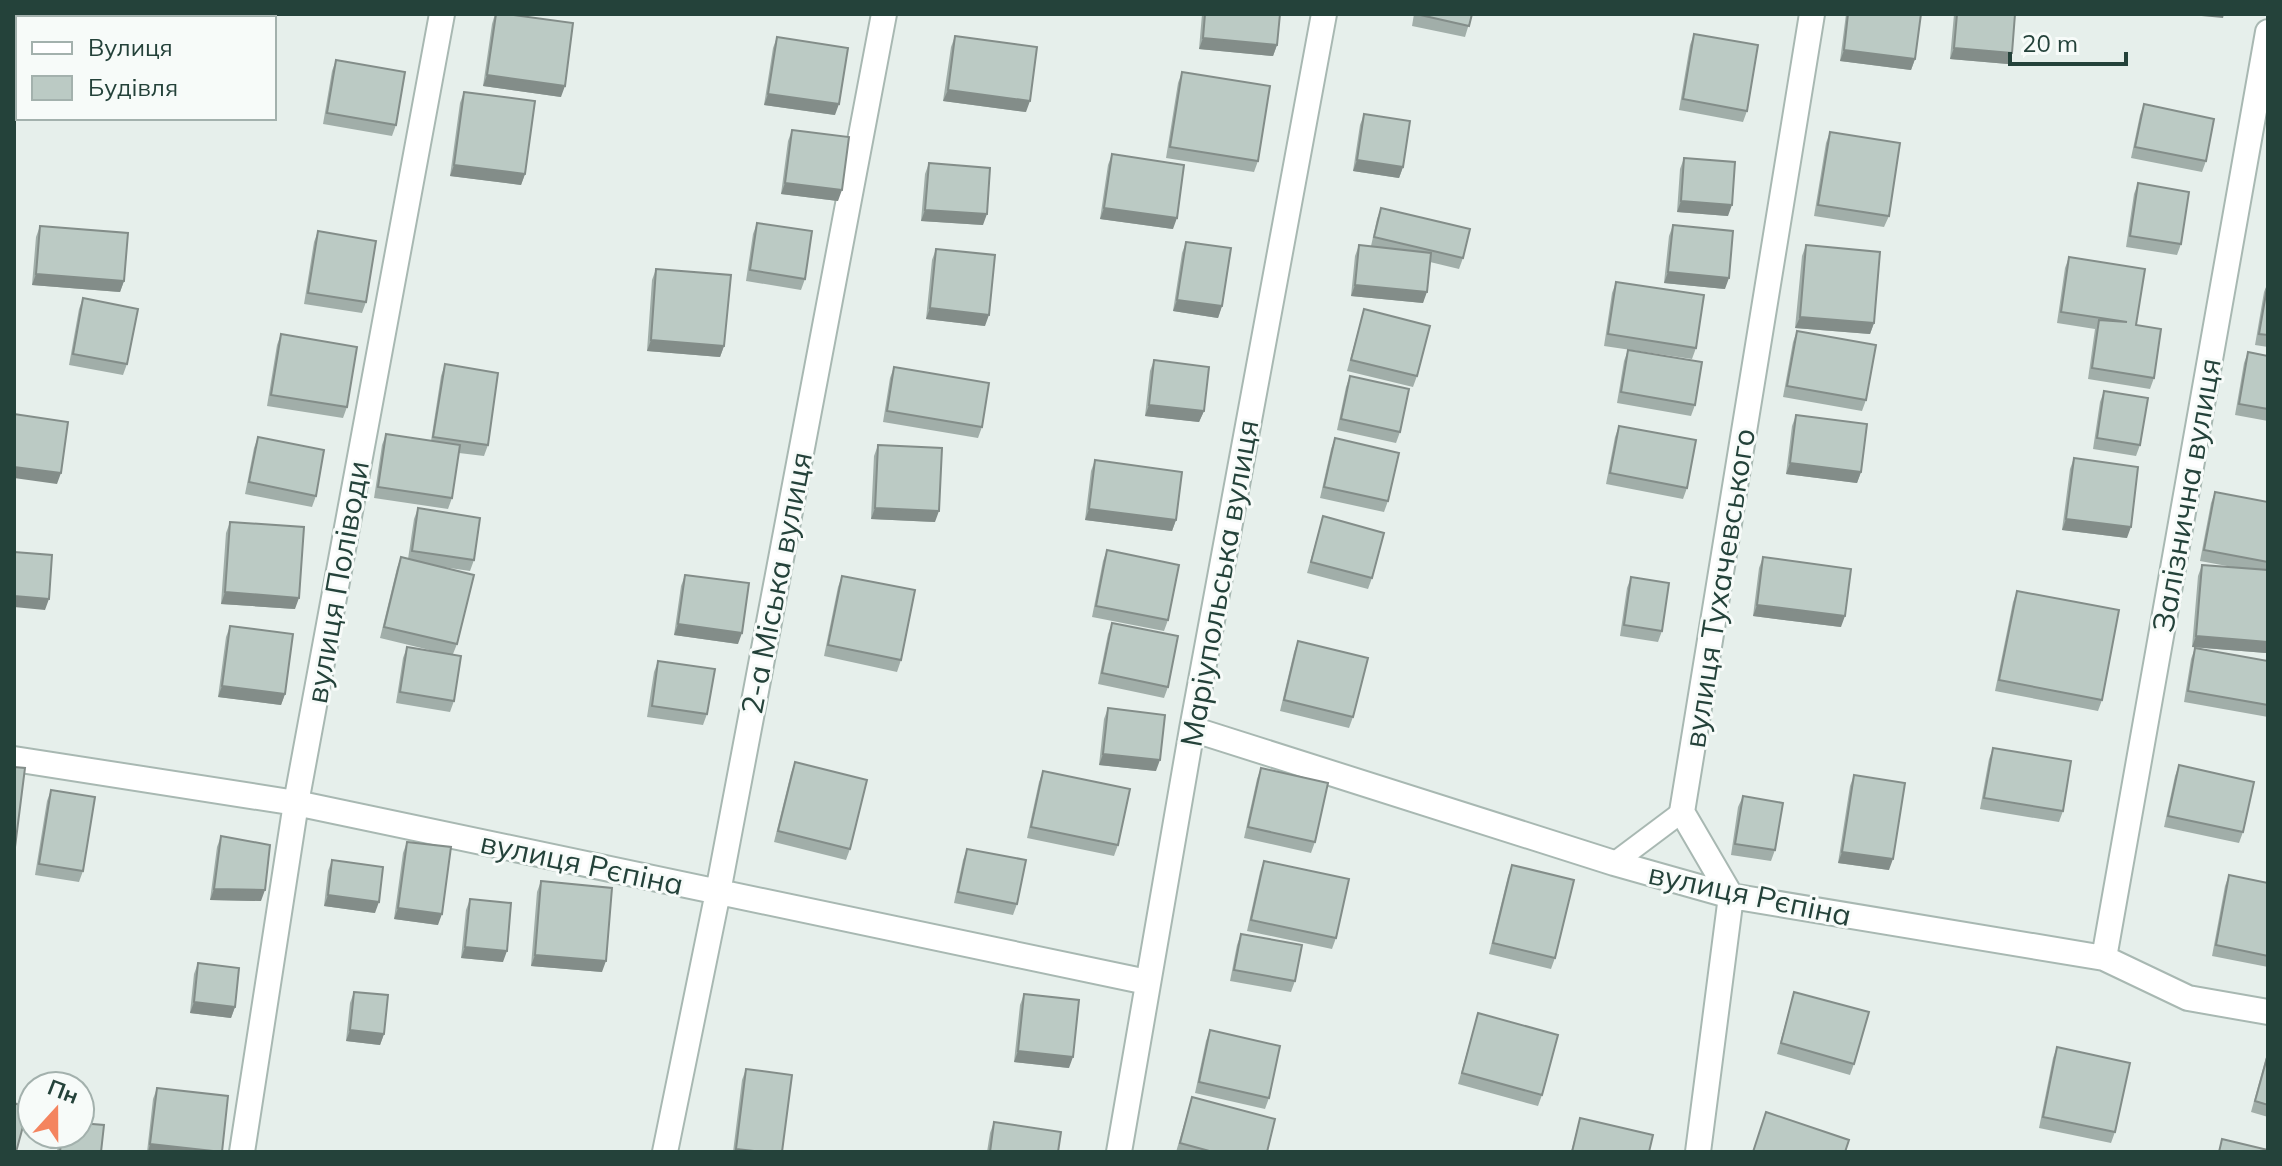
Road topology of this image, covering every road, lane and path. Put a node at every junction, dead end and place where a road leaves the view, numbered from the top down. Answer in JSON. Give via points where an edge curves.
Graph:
{"nodes":[{"id":1,"x":442,"y":14,"type":"edge"},
{"id":2,"x":884,"y":14,"type":"edge"},
{"id":3,"x":1324,"y":14,"type":"edge"},
{"id":4,"x":1812,"y":14,"type":"edge"},
{"id":5,"x":2268,"y":32,"type":"edge"},
{"id":6,"x":1192,"y":729,"type":"junction"},
{"id":7,"x":14,"y":759,"type":"edge"},
{"id":8,"x":296,"y":803,"type":"junction"},
{"id":9,"x":1682,"y":812,"type":"junction"},
{"id":10,"x":1614,"y":863,"type":"junction"},
{"id":11,"x":718,"y":892,"type":"junction"},
{"id":12,"x":1731,"y":896,"type":"junction"},
{"id":13,"x":2104,"y":958,"type":"junction"},
{"id":14,"x":1147,"y":982,"type":"junction"},
{"id":15,"x":2268,"y":1012,"type":"edge"},
{"id":16,"x":242,"y":1152,"type":"edge"},
{"id":17,"x":665,"y":1152,"type":"edge"},
{"id":18,"x":1119,"y":1152,"type":"edge"},
{"id":19,"x":1698,"y":1152,"type":"edge"}],
"edges":[{"from":1,"to":8,"type":"street","name":"вулиця Поліводи"},
{"from":2,"to":11,"type":"street","name":"2-а Міська вулиця"},
{"from":3,"to":6,"type":"street","name":"Маріупольська вулиця"},
{"from":4,"to":9,"type":"street","name":"вулиця Тухачевського"},
{"from":5,"to":13,"type":"street","name":"Залізнична вулиця"},
{"from":6,"to":10,"type":"street","name":"вулиця Рєпіна"},
{"from":6,"to":14,"type":"street","name":"Маріупольська вулиця"},
{"from":7,"to":8,"type":"street","name":"вулиця Рєпіна"},
{"from":8,"to":11,"type":"street","name":"вулиця Рєпіна"},
{"from":8,"to":16,"type":"street","name":"вулиця Поліводи"},
{"from":9,"to":10,"type":"lane"},
{"from":9,"to":12,"type":"street"},
{"from":10,"to":12,"type":"street","name":"вулиця Рєпіна"},
{"from":11,"to":14,"type":"street","name":"вулиця Рєпіна"},
{"from":11,"to":17,"type":"street","name":"2-а Міська вулиця"},
{"from":12,"to":13,"type":"street","name":"вулиця Рєпіна"},
{"from":12,"to":19,"type":"street"},
{"from":13,"to":15,"type":"street","name":"вулиця Рєпіна","via":[[2188,998]]},
{"from":14,"to":18,"type":"street","name":"Маріупольська вулиця"}]}
